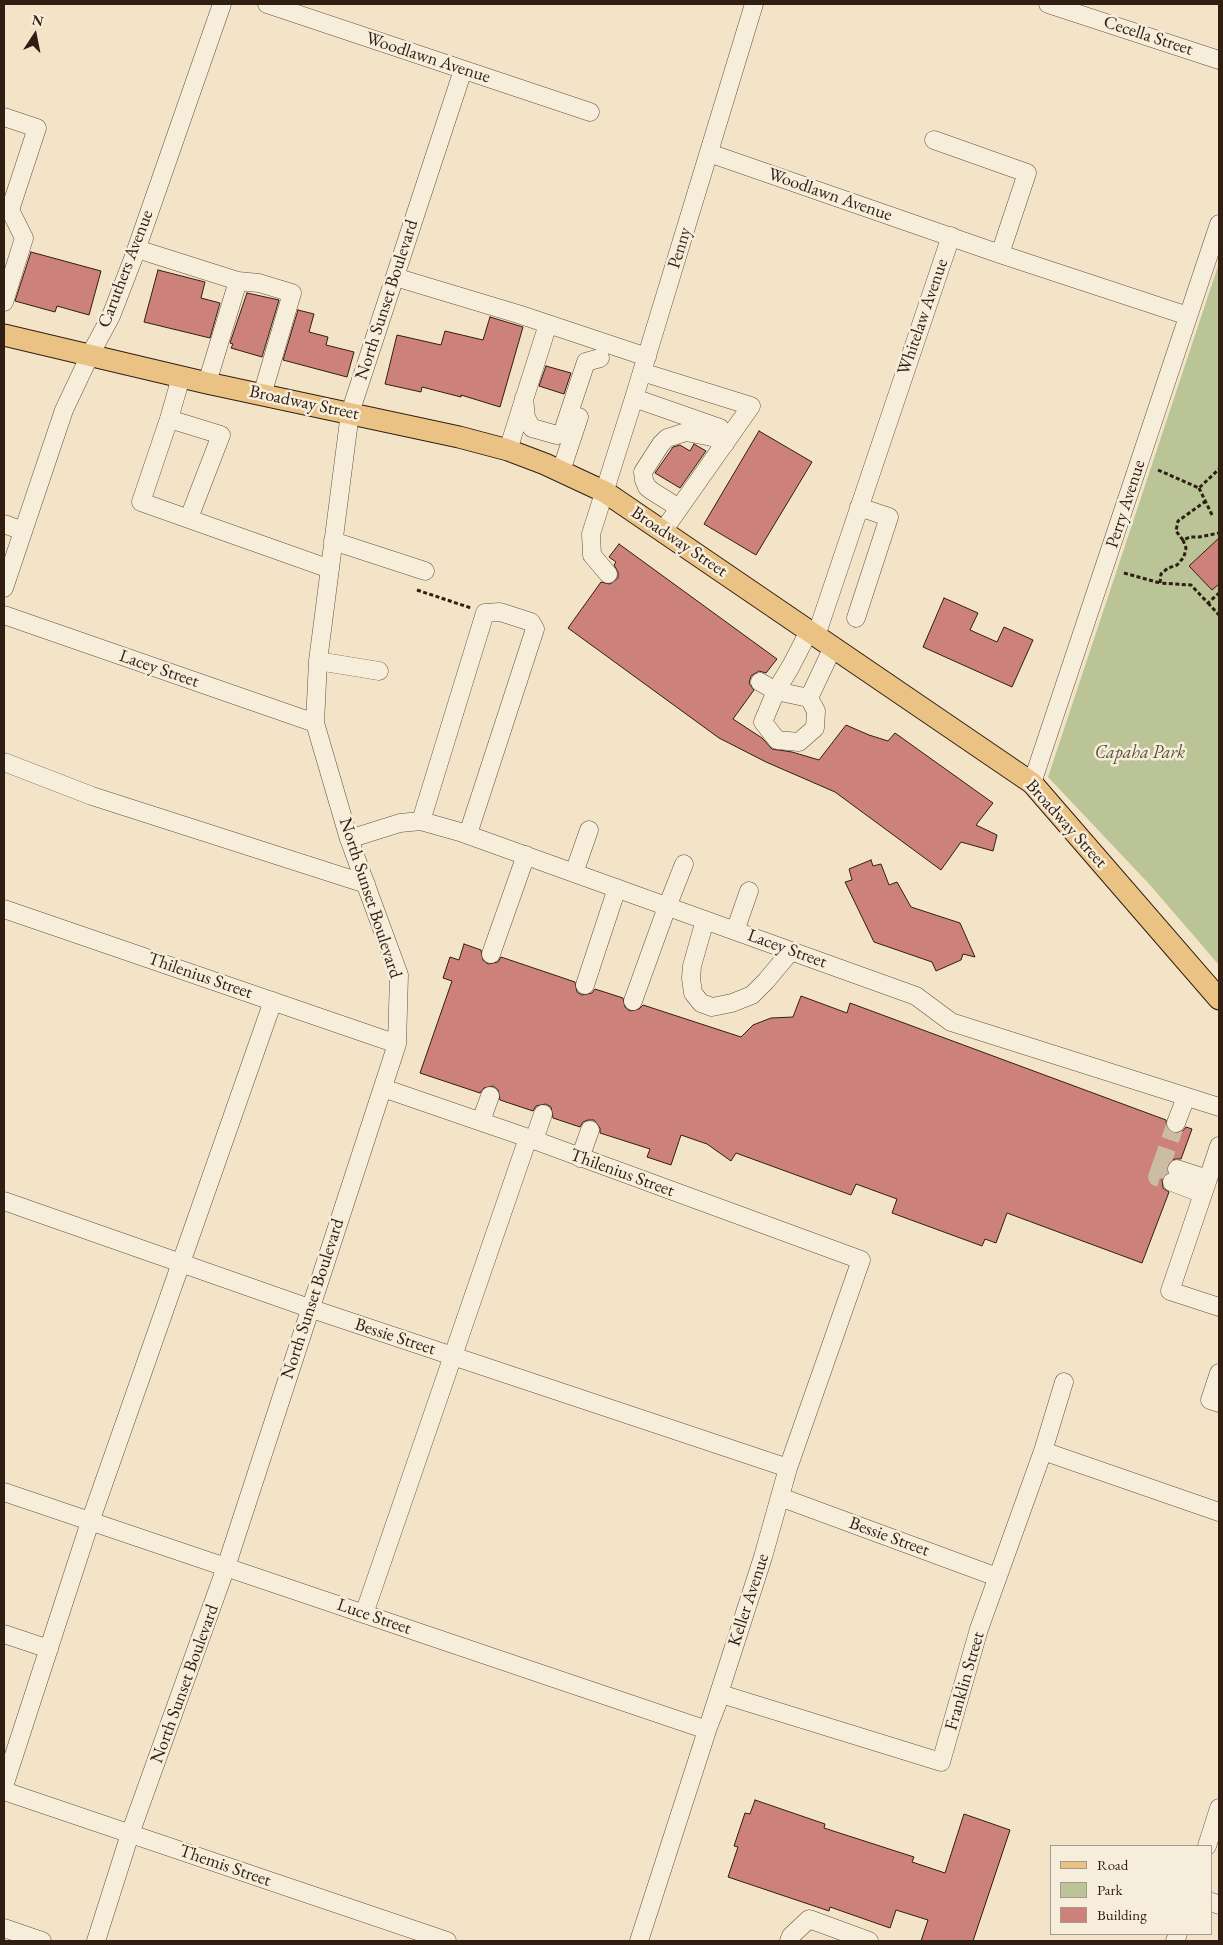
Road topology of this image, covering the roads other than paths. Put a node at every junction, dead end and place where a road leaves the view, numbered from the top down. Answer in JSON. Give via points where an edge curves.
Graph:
{"nodes":[{"id":1,"x":222,"y":4,"type":"edge"},
{"id":2,"x":266,"y":4,"type":"edge"},
{"id":3,"x":754,"y":4,"type":"edge"},
{"id":4,"x":1048,"y":4,"type":"edge"},
{"id":5,"x":1219,"y":60,"type":"edge"},
{"id":6,"x":463,"y":70,"type":"junction"},
{"id":7,"x":590,"y":112,"type":"dead end"},
{"id":8,"x":4,"y":117,"type":"edge"},
{"id":9,"x":934,"y":140,"type":"dead end"},
{"id":10,"x":709,"y":153,"type":"junction"},
{"id":11,"x":1219,"y":224,"type":"edge"},
{"id":12,"x":951,"y":236,"type":"junction"},
{"id":13,"x":137,"y":249,"type":"junction"},
{"id":14,"x":1000,"y":254,"type":"junction"},
{"id":15,"x":394,"y":277,"type":"junction"},
{"id":16,"x":238,"y":282,"type":"junction"},
{"id":17,"x":4,"y":302,"type":"edge"},
{"id":18,"x":1188,"y":316,"type":"junction"},
{"id":19,"x":548,"y":324,"type":"junction"},
{"id":20,"x":4,"y":335,"type":"edge"},
{"id":21,"x":602,"y":350,"type":"junction"},
{"id":22,"x":90,"y":355,"type":"junction"},
{"id":23,"x":644,"y":364,"type":"junction"},
{"id":24,"x":181,"y":377,"type":"junction"},
{"id":25,"x":207,"y":383,"type":"junction"},
{"id":26,"x":262,"y":395,"type":"junction"},
{"id":27,"x":524,"y":398,"type":"junction"},
{"id":28,"x":634,"y":398,"type":"junction"},
{"id":29,"x":350,"y":413,"type":"junction"},
{"id":30,"x":169,"y":419,"type":"junction"},
{"id":31,"x":729,"y":438,"type":"junction"},
{"id":32,"x":508,"y":450,"type":"junction"},
{"id":33,"x":561,"y":471,"type":"junction"},
{"id":34,"x":605,"y":492,"type":"junction"},
{"id":35,"x":859,"y":507,"type":"junction"},
{"id":36,"x":679,"y":508,"type":"junction"},
{"id":37,"x":189,"y":518,"type":"junction"},
{"id":38,"x":4,"y":524,"type":"edge"},
{"id":39,"x":24,"y":531,"type":"junction"},
{"id":40,"x":663,"y":531,"type":"junction"},
{"id":41,"x":333,"y":541,"type":"junction"},
{"id":42,"x":330,"y":570,"type":"junction"},
{"id":43,"x":425,"y":570,"type":"dead end"},
{"id":44,"x":608,"y":574,"type":"dead end"},
{"id":45,"x":4,"y":588,"type":"edge"},
{"id":46,"x":4,"y":615,"type":"edge"},
{"id":47,"x":856,"y":618,"type":"dead end"},
{"id":48,"x":819,"y":638,"type":"junction"},
{"id":49,"x":318,"y":661,"type":"junction"},
{"id":50,"x":379,"y":671,"type":"dead end"},
{"id":51,"x":760,"y":682,"type":"dead end"},
{"id":52,"x":776,"y":691,"type":"junction"},
{"id":53,"x":809,"y":698,"type":"junction"},
{"id":54,"x":314,"y":723,"type":"junction"},
{"id":55,"x":4,"y":762,"type":"edge"},
{"id":56,"x":1032,"y":784,"type":"junction"},
{"id":57,"x":421,"y":821,"type":"junction"},
{"id":58,"x":590,"y":830,"type":"dead end"},
{"id":59,"x":468,"y":834,"type":"junction"},
{"id":60,"x":349,"y":839,"type":"junction"},
{"id":61,"x":526,"y":855,"type":"junction"},
{"id":62,"x":684,"y":864,"type":"dead end"},
{"id":63,"x":574,"y":873,"type":"junction"},
{"id":64,"x":366,"y":884,"type":"junction"},
{"id":65,"x":617,"y":888,"type":"junction"},
{"id":66,"x":749,"y":891,"type":"dead end"},
{"id":67,"x":667,"y":907,"type":"junction"},
{"id":68,"x":4,"y":909,"type":"edge"},
{"id":69,"x":705,"y":920,"type":"junction"},
{"id":70,"x":735,"y":931,"type":"junction"},
{"id":71,"x":791,"y":951,"type":"junction"},
{"id":72,"x":491,"y":954,"type":"dead end"},
{"id":73,"x":585,"y":985,"type":"dead end"},
{"id":74,"x":1219,"y":999,"type":"edge"},
{"id":75,"x":273,"y":1001,"type":"junction"},
{"id":76,"x":633,"y":1002,"type":"dead end"},
{"id":77,"x":397,"y":1044,"type":"junction"},
{"id":78,"x":383,"y":1088,"type":"junction"},
{"id":79,"x":490,"y":1096,"type":"dead end"},
{"id":80,"x":1186,"y":1096,"type":"junction"},
{"id":81,"x":1219,"y":1107,"type":"edge"},
{"id":82,"x":543,"y":1114,"type":"dead end"},
{"id":83,"x":481,"y":1121,"type":"junction"},
{"id":84,"x":1176,"y":1123,"type":"tunnel mouth"},
{"id":85,"x":590,"y":1130,"type":"dead end"},
{"id":86,"x":531,"y":1139,"type":"junction"},
{"id":87,"x":1219,"y":1146,"type":"edge"},
{"id":88,"x":580,"y":1158,"type":"junction"},
{"id":89,"x":1175,"y":1175,"type":"tunnel mouth"},
{"id":90,"x":1205,"y":1186,"type":"junction"},
{"id":91,"x":4,"y":1201,"type":"edge"},
{"id":92,"x":861,"y":1260,"type":"joint"},
{"id":93,"x":180,"y":1263,"type":"junction"},
{"id":94,"x":1219,"y":1307,"type":"edge"},
{"id":95,"x":309,"y":1308,"type":"junction"},
{"id":96,"x":453,"y":1356,"type":"junction"},
{"id":97,"x":1219,"y":1373,"type":"edge"},
{"id":98,"x":1064,"y":1382,"type":"dead end"},
{"id":99,"x":1219,"y":1403,"type":"edge"},
{"id":100,"x":1043,"y":1451,"type":"junction"},
{"id":101,"x":788,"y":1468,"type":"junction"},
{"id":102,"x":4,"y":1492,"type":"edge"},
{"id":103,"x":780,"y":1497,"type":"junction"},
{"id":104,"x":1219,"y":1512,"type":"edge"},
{"id":105,"x":90,"y":1522,"type":"junction"},
{"id":106,"x":226,"y":1567,"type":"junction"},
{"id":107,"x":997,"y":1577,"type":"junction"},
{"id":108,"x":364,"y":1614,"type":"junction"},
{"id":109,"x":4,"y":1634,"type":"edge"},
{"id":110,"x":49,"y":1649,"type":"junction"},
{"id":111,"x":707,"y":1730,"type":"junction"},
{"id":112,"x":4,"y":1786,"type":"edge"},
{"id":113,"x":4,"y":1791,"type":"edge"},
{"id":114,"x":1219,"y":1808,"type":"edge"},
{"id":115,"x":130,"y":1834,"type":"junction"},
{"id":116,"x":1207,"y":1845,"type":"edge"},
{"id":117,"x":4,"y":1928,"type":"edge"},
{"id":118,"x":643,"y":1940,"type":"edge"},
{"id":119,"x":42,"y":1941,"type":"edge"},
{"id":120,"x":96,"y":1941,"type":"edge"},
{"id":121,"x":447,"y":1941,"type":"edge"},
{"id":122,"x":788,"y":1941,"type":"edge"},
{"id":123,"x":869,"y":1941,"type":"edge"}],
"edges":[{"from":1,"to":13,"type":"street","name":"Caruthers Avenue"},
{"from":2,"to":6,"type":"street","name":"Woodlawn Avenue"},
{"from":3,"to":10,"type":"street","name":"Penny"},
{"from":4,"to":5,"type":"street","name":"Cecella Street"},
{"from":6,"to":7,"type":"street","name":"Woodlawn Avenue"},
{"from":6,"to":15,"type":"street","name":"North Sunset Boulevard"},
{"from":8,"to":17,"type":"street","via":[[37,128],[10,210],[24,238]]},
{"from":9,"to":14,"type":"street","via":[[1027,174]]},
{"from":10,"to":12,"type":"street","name":"Woodlawn Avenue"},
{"from":10,"to":23,"type":"street","name":"Penny"},
{"from":11,"to":18,"type":"street","name":"Perry Avenue"},
{"from":12,"to":14,"type":"street","name":"Whitelaw Avenue"},
{"from":12,"to":35,"type":"street","name":"Whitelaw Avenue"},
{"from":13,"to":16,"type":"street"},
{"from":13,"to":22,"type":"street","name":"Caruthers Avenue","via":[[111,316]]},
{"from":14,"to":18,"type":"street","name":"Whitelaw Avenue"},
{"from":15,"to":19,"type":"street"},
{"from":15,"to":29,"type":"street","name":"North Sunset Boulevard"},
{"from":16,"to":25,"type":"street"},
{"from":16,"to":26,"type":"street","via":[[259,283],[292,293]]},
{"from":18,"to":56,"type":"street","name":"Perry Avenue"},
{"from":19,"to":21,"type":"street"},
{"from":19,"to":27,"type":"street"},
{"from":20,"to":22,"type":"main road","name":"Broadway Street"},
{"from":21,"to":23,"type":"street"},
{"from":21,"to":27,"type":"street","via":[[586,362],[563,431],[557,435],[532,428],[526,418]]},
{"from":21,"to":33,"type":"street"},
{"from":22,"to":24,"type":"main road","name":"Broadway Street"},
{"from":22,"to":39,"type":"street","name":"Caruthers Avenue","via":[[64,410]]},
{"from":23,"to":28,"type":"street","name":"Penny"},
{"from":23,"to":31,"type":"street","via":[[751,406]]},
{"from":24,"to":25,"type":"main road","name":"Broadway Street"},
{"from":24,"to":30,"type":"street"},
{"from":25,"to":26,"type":"main road","name":"Broadway Street"},
{"from":26,"to":29,"type":"main road","name":"Broadway Street"},
{"from":27,"to":32,"type":"street"},
{"from":28,"to":31,"type":"street"},
{"from":28,"to":34,"type":"street","name":"Penny"},
{"from":29,"to":32,"type":"main road","name":"Broadway Street"},
{"from":29,"to":41,"type":"street","name":"North Sunset Boulevard"},
{"from":30,"to":37,"type":"street","via":[[141,502]]},
{"from":30,"to":37,"type":"street","via":[[221,435]]},
{"from":31,"to":36,"type":"street"},
{"from":31,"to":36,"type":"street","via":[[686,432],[667,438],[661,444],[644,472],[644,480],[652,492]]},
{"from":32,"to":33,"type":"main road","name":"Broadway Street"},
{"from":33,"to":34,"type":"main road","name":"Broadway Street"},
{"from":34,"to":40,"type":"main road","name":"Broadway Street"},
{"from":34,"to":44,"type":"street","name":"Penny","via":[[591,534],[592,555]]},
{"from":35,"to":47,"type":"street","via":[[889,517]]},
{"from":35,"to":48,"type":"street","name":"Whitelaw Avenue"},
{"from":36,"to":40,"type":"street"},
{"from":37,"to":42,"type":"street"},
{"from":38,"to":39,"type":"street"},
{"from":39,"to":45,"type":"street","name":"Caruthers Avenue"},
{"from":40,"to":48,"type":"main road","name":"Broadway Street"},
{"from":41,"to":42,"type":"street","name":"North Sunset Boulevard"},
{"from":41,"to":43,"type":"street"},
{"from":42,"to":49,"type":"street","name":"North Sunset Boulevard"},
{"from":46,"to":54,"type":"street","name":"Lacey Street"},
{"from":48,"to":52,"type":"street","via":[[792,666]]},
{"from":48,"to":53,"type":"street"},
{"from":48,"to":56,"type":"main road","name":"Broadway Street"},
{"from":49,"to":50,"type":"street"},
{"from":49,"to":54,"type":"street","name":"North Sunset Boulevard"},
{"from":51,"to":52,"type":"street"},
{"from":52,"to":53,"type":"street"},
{"from":52,"to":53,"type":"street","via":[[763,722],[777,740],[799,742],[815,728],[816,711]]},
{"from":54,"to":60,"type":"street","name":"North Sunset Boulevard"},
{"from":55,"to":64,"type":"street","via":[[92,796]]},
{"from":56,"to":74,"type":"main road","name":"Broadway Street"},
{"from":57,"to":59,"type":"street","name":"Lacey Street"},
{"from":57,"to":59,"type":"street","via":[[485,613],[500,612],[531,622],[535,629]]},
{"from":57,"to":60,"type":"street","name":"Lacey Street","via":[[400,823]]},
{"from":58,"to":63,"type":"street"},
{"from":59,"to":61,"type":"street","name":"Lacey Street"},
{"from":60,"to":64,"type":"street","name":"North Sunset Boulevard"},
{"from":61,"to":63,"type":"street","name":"Lacey Street"},
{"from":61,"to":72,"type":"street"},
{"from":62,"to":67,"type":"street"},
{"from":63,"to":65,"type":"street","name":"Lacey Street"},
{"from":64,"to":77,"type":"street","name":"North Sunset Boulevard","via":[[399,975]]},
{"from":65,"to":67,"type":"street","name":"Lacey Street"},
{"from":65,"to":73,"type":"street"},
{"from":66,"to":70,"type":"street"},
{"from":67,"to":69,"type":"street","name":"Lacey Street"},
{"from":67,"to":76,"type":"street"},
{"from":68,"to":75,"type":"street","name":"Thilenius Street"},
{"from":69,"to":70,"type":"street","name":"Lacey Street"},
{"from":69,"to":71,"type":"street","via":[[691,978],[693,993],[701,1003],[712,1007],[752,995]]},
{"from":70,"to":71,"type":"street","name":"Lacey Street"},
{"from":71,"to":80,"type":"street","name":"Lacey Street","via":[[916,996],[951,1022]]},
{"from":75,"to":77,"type":"street","name":"Thilenius Street"},
{"from":75,"to":93,"type":"street"},
{"from":77,"to":78,"type":"street","name":"North Sunset Boulevard"},
{"from":78,"to":83,"type":"street","name":"Thilenius Street"},
{"from":78,"to":95,"type":"street","name":"North Sunset Boulevard"},
{"from":79,"to":83,"type":"street"},
{"from":80,"to":81,"type":"street","name":"Lacey Street"},
{"from":80,"to":84,"type":"street"},
{"from":82,"to":86,"type":"street"},
{"from":83,"to":86,"type":"street","name":"Thilenius Street"},
{"from":85,"to":88,"type":"street"},
{"from":86,"to":88,"type":"street","name":"Thilenius Street"},
{"from":86,"to":96,"type":"street"},
{"from":87,"to":90,"type":"street"},
{"from":88,"to":92,"type":"street","name":"Thilenius Street"},
{"from":89,"to":90,"type":"street"},
{"from":90,"to":94,"type":"street","via":[[1170,1291]]},
{"from":91,"to":93,"type":"street","name":"Bessie Street"},
{"from":92,"to":101,"type":"street","name":"Keller Avenue"},
{"from":93,"to":95,"type":"street","name":"Bessie Street"},
{"from":93,"to":105,"type":"street"},
{"from":95,"to":96,"type":"street","name":"Bessie Street"},
{"from":95,"to":106,"type":"street","name":"North Sunset Boulevard"},
{"from":96,"to":101,"type":"street","name":"Bessie Street"},
{"from":96,"to":108,"type":"street"},
{"from":97,"to":99,"type":"street","via":[[1210,1400]]},
{"from":98,"to":100,"type":"street","name":"Franklin Street"},
{"from":100,"to":104,"type":"street"},
{"from":100,"to":107,"type":"street","name":"Franklin Street"},
{"from":101,"to":103,"type":"street","name":"Keller Avenue"},
{"from":102,"to":105,"type":"street","name":"Luce Street"},
{"from":103,"to":107,"type":"street","name":"Bessie Street"},
{"from":103,"to":111,"type":"street","name":"Keller Avenue"},
{"from":105,"to":106,"type":"street","name":"Luce Street"},
{"from":105,"to":110,"type":"street"},
{"from":106,"to":108,"type":"street","name":"Luce Street"},
{"from":106,"to":115,"type":"street","name":"North Sunset Boulevard"},
{"from":107,"to":111,"type":"street","name":"Franklin Street","via":[[941,1762],[721,1694]]},
{"from":108,"to":111,"type":"street","name":"Luce Street"},
{"from":109,"to":110,"type":"street"},
{"from":110,"to":112,"type":"street"},
{"from":111,"to":118,"type":"street","name":"Keller Avenue"},
{"from":113,"to":115,"type":"street","name":"Themis Street"},
{"from":114,"to":116,"type":"street"},
{"from":115,"to":120,"type":"street","name":"North Sunset Boulevard"},
{"from":115,"to":121,"type":"street","name":"Themis Street"},
{"from":117,"to":119,"type":"street"},
{"from":122,"to":123,"type":"street","via":[[809,1919]]}]}
